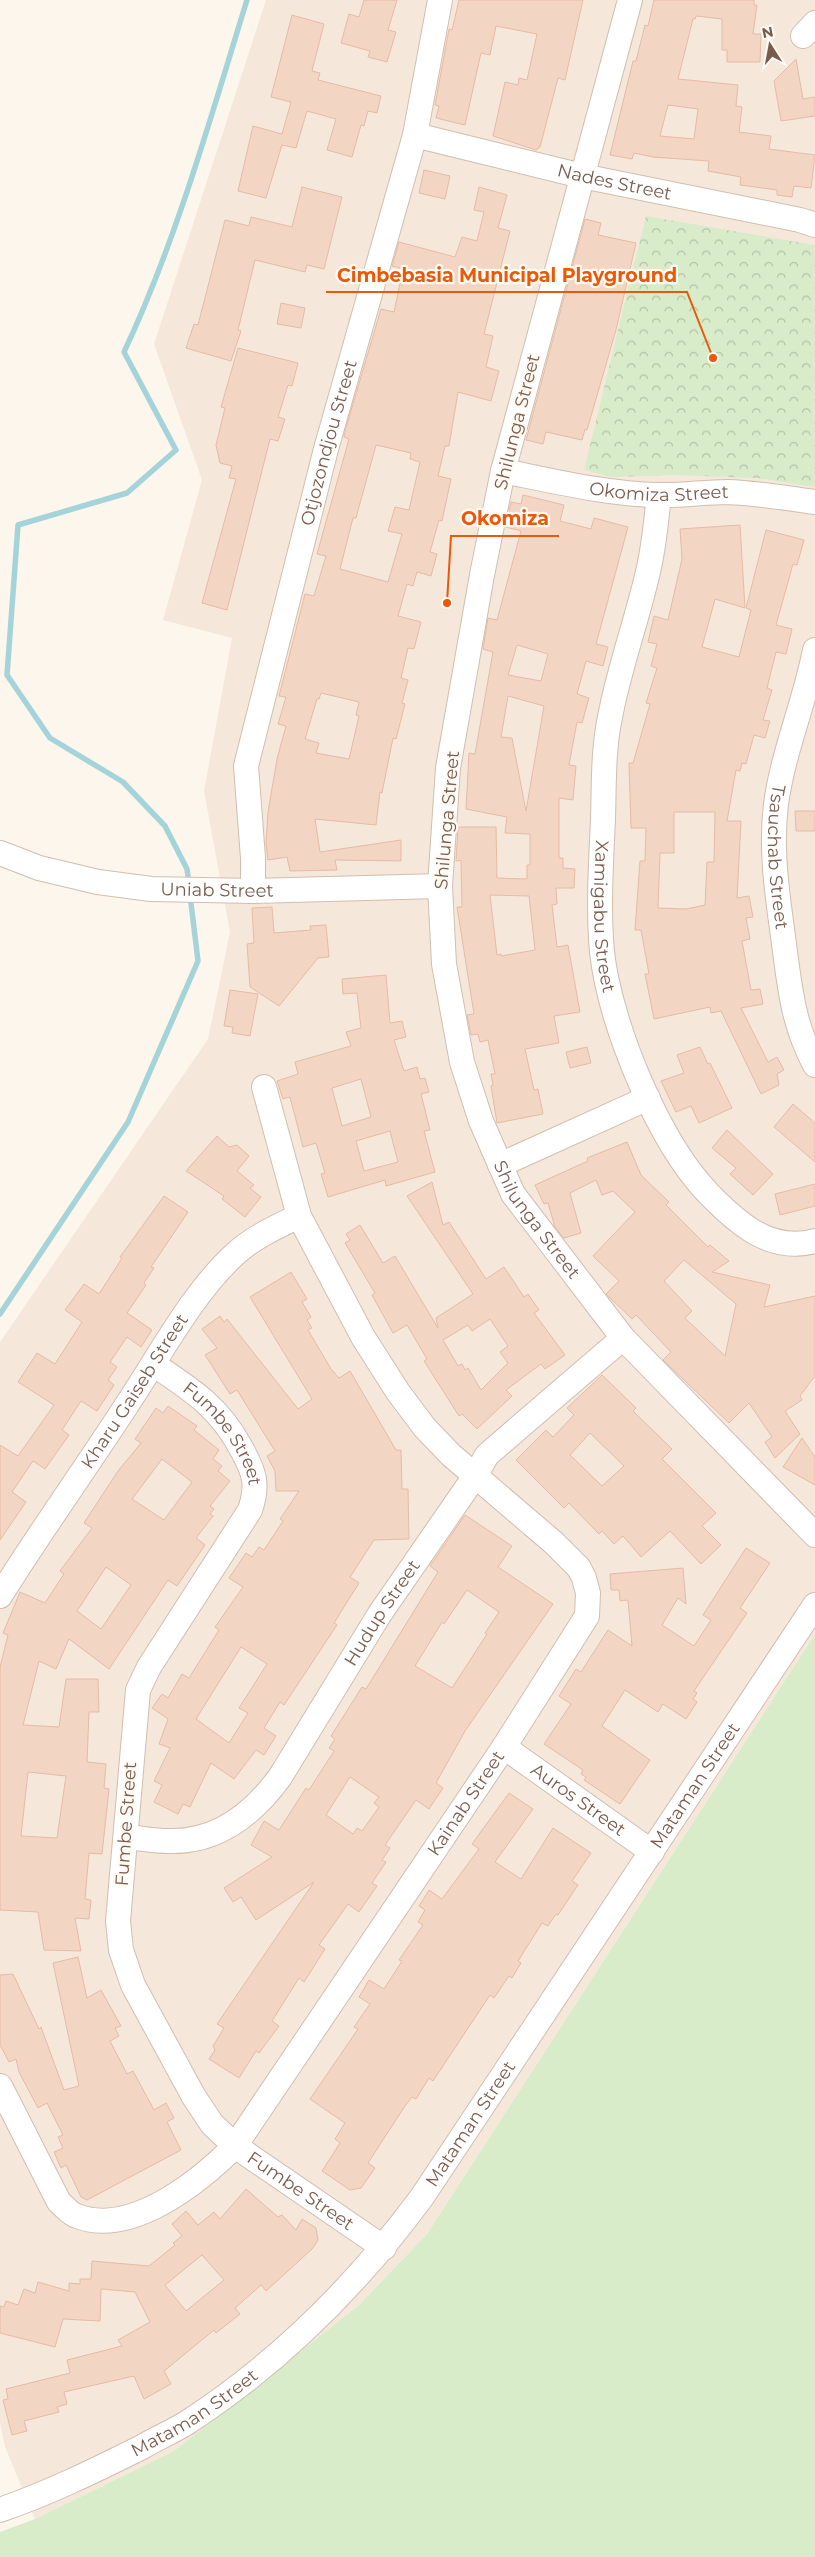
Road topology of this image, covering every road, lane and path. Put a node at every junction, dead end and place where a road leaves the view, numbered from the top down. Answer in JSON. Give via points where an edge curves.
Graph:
{"nodes":[{"id":1,"x":440,"y":0,"type":"edge"},
{"id":2,"x":630,"y":0,"type":"edge"},
{"id":3,"x":416,"y":135,"type":"junction"},
{"id":4,"x":582,"y":176,"type":"junction"},
{"id":5,"x":815,"y":225,"type":"edge"},
{"id":6,"x":503,"y":471,"type":"junction"},
{"id":7,"x":659,"y":495,"type":"junction"},
{"id":8,"x":815,"y":502,"type":"edge"},
{"id":9,"x":815,"y":650,"type":"edge"},
{"id":10,"x":0,"y":853,"type":"edge"},
{"id":11,"x":440,"y":886,"type":"junction"},
{"id":12,"x":253,"y":890,"type":"junction"},
{"id":13,"x":815,"y":1065,"type":"edge"},
{"id":14,"x":264,"y":1087,"type":"dead end"},
{"id":15,"x":648,"y":1098,"type":"junction"},
{"id":16,"x":500,"y":1165,"type":"junction"},
{"id":17,"x":299,"y":1216,"type":"junction"},
{"id":18,"x":815,"y":1241,"type":"edge"},
{"id":19,"x":623,"y":1338,"type":"junction"},
{"id":20,"x":154,"y":1364,"type":"junction"},
{"id":21,"x":475,"y":1476,"type":"junction"},
{"id":22,"x":815,"y":1535,"type":"edge"},
{"id":23,"x":0,"y":1596,"type":"edge"},
{"id":24,"x":815,"y":1606,"type":"edge"},
{"id":25,"x":504,"y":1747,"type":"junction"},
{"id":26,"x":126,"y":1837,"type":"junction"},
{"id":27,"x":652,"y":1852,"type":"junction"},
{"id":28,"x":0,"y":2086,"type":"edge"},
{"id":29,"x":235,"y":2146,"type":"junction"},
{"id":30,"x":384,"y":2248,"type":"junction"},
{"id":31,"x":0,"y":2510,"type":"edge"}],
"edges":[{"from":1,"to":3,"type":"street","name":"Otjozondjou Street"},
{"from":2,"to":4,"type":"street","name":"Shilunga Street"},
{"from":3,"to":4,"type":"street","name":"Nades Street"},
{"from":3,"to":12,"type":"street","name":"Otjozondjou Street","via":[[326,449],[246,766]]},
{"from":4,"to":5,"type":"street","name":"Nades Street"},
{"from":4,"to":6,"type":"street","name":"Shilunga Street"},
{"from":6,"to":7,"type":"street","name":"Okomiza Street","via":[[577,486]]},
{"from":6,"to":11,"type":"street","name":"Shilunga Street","via":[[448,768]]},
{"from":7,"to":8,"type":"street","name":"Okomiza Street","via":[[742,493]]},
{"from":7,"to":15,"type":"street","name":"Xamigabu Street","via":[[648,571],[610,718],[605,752],[602,845],[601,929],[606,974],[622,1034]]},
{"from":9,"to":13,"type":"street","name":"Tsauchab Street","via":[[779,789],[774,824],[774,860],[795,1020]]},
{"from":10,"to":12,"type":"street","name":"Uniab Street","via":[[39,868],[98,882],[151,889]]},
{"from":11,"to":12,"type":"street","name":"Uniab Street"},
{"from":11,"to":16,"type":"street","name":"Shilunga Street","via":[[444,964],[456,1037],[481,1121]]},
{"from":14,"to":17,"type":"street","name":"Kainab Street"},
{"from":15,"to":16,"type":"street"},
{"from":15,"to":18,"type":"street","name":"Xamigabu Street","via":[[694,1178],[722,1207],[753,1233],[768,1239],[795,1244]]},
{"from":16,"to":19,"type":"street","name":"Shilunga Street","via":[[513,1194]]},
{"from":17,"to":20,"type":"street","name":"Kharu Gaiseb Street","via":[[256,1239],[217,1271]]},
{"from":17,"to":21,"type":"street","name":"Kainab Street","via":[[363,1337],[398,1392],[425,1428]]},
{"from":19,"to":21,"type":"street","name":"Hudup Street","via":[[495,1446]]},
{"from":19,"to":22,"type":"street","name":"Shilunga Street"},
{"from":20,"to":23,"type":"street","name":"Kharu Gaiseb Street"},
{"from":20,"to":26,"type":"street","name":"Fumbe Street","via":[[204,1399],[227,1424],[249,1462],[256,1492],[250,1510],[140,1685],[134,1716]]},
{"from":21,"to":25,"type":"street","name":"Kainab Street","via":[[579,1568],[589,1603],[582,1625]]},
{"from":21,"to":26,"type":"street","name":"Hudup Street","via":[[394,1592],[264,1799],[236,1821],[204,1837],[168,1841]]},
{"from":24,"to":27,"type":"street","name":"Mataman Street"},
{"from":25,"to":27,"type":"street","name":"Auros Street"},
{"from":25,"to":29,"type":"street","name":"Kainab Street"},
{"from":26,"to":29,"type":"street","name":"Fumbe Street","via":[[118,1921],[125,1964],[133,1985],[194,2097],[212,2124]]},
{"from":27,"to":30,"type":"street","name":"Mataman Street","via":[[422,2197]]},
{"from":28,"to":29,"type":"street","via":[[59,2202],[75,2216],[110,2222],[142,2213],[214,2166]]},
{"from":29,"to":30,"type":"street","name":"Fumbe Street"},
{"from":30,"to":31,"type":"street","name":"Mataman Street","via":[[330,2307],[283,2350],[235,2390],[187,2423],[103,2467]]}]}
